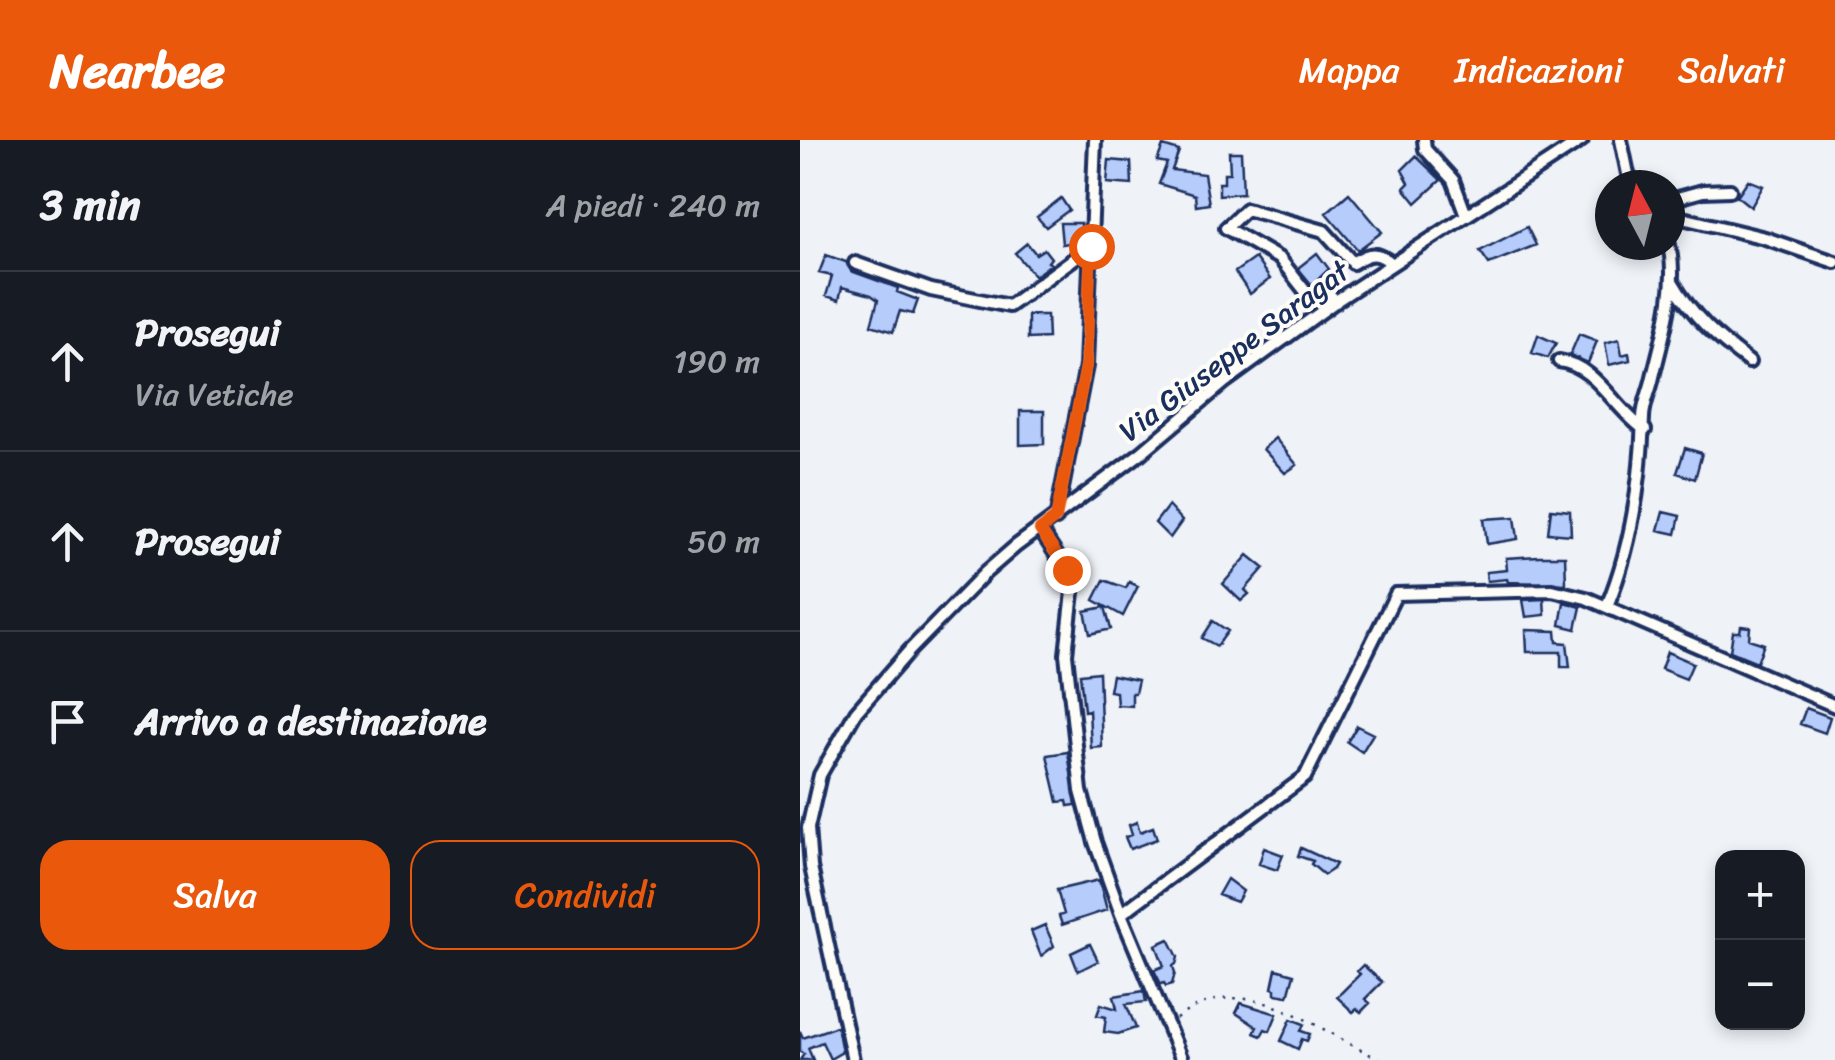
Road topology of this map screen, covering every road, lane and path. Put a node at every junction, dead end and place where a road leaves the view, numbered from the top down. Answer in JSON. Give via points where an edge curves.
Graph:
{"nodes":[{"id":1,"x":1095,"y":140,"type":"edge"},
{"id":2,"x":1424,"y":140,"type":"edge"},
{"id":3,"x":1582,"y":140,"type":"edge"},
{"id":4,"x":1621,"y":140,"type":"edge"},
{"id":5,"x":1627,"y":170,"type":"edge"},
{"id":6,"x":1730,"y":190,"type":"dead end"},
{"id":7,"x":1685,"y":195,"type":"edge"},
{"id":8,"x":1466,"y":215,"type":"junction"},
{"id":9,"x":1685,"y":219,"type":"edge"},
{"id":10,"x":1091,"y":246,"type":"junction"},
{"id":11,"x":1673,"y":260,"type":"edge"},
{"id":12,"x":1835,"y":262,"type":"edge"},
{"id":13,"x":855,"y":263,"type":"dead end"},
{"id":14,"x":1392,"y":264,"type":"junction"},
{"id":15,"x":1672,"y":280,"type":"junction"},
{"id":16,"x":1336,"y":302,"type":"junction"},
{"id":17,"x":1559,"y":361,"type":"dead end"},
{"id":18,"x":1749,"y":362,"type":"dead end"},
{"id":19,"x":1644,"y":430,"type":"junction"},
{"id":20,"x":1056,"y":518,"type":"junction"},
{"id":21,"x":1040,"y":530,"type":"junction"},
{"id":22,"x":1607,"y":606,"type":"junction"},
{"id":23,"x":1835,"y":706,"type":"edge"},
{"id":24,"x":1121,"y":914,"type":"junction"},
{"id":25,"x":1167,"y":1026,"type":"junction"},
{"id":26,"x":853,"y":1060,"type":"edge"},
{"id":27,"x":1182,"y":1060,"type":"edge"},
{"id":28,"x":1382,"y":1060,"type":"edge"}],
"edges":[{"from":1,"to":10,"type":"street"},
{"from":2,"to":8,"type":"street","via":[[1453,180]]},
{"from":3,"to":8,"type":"street","name":"Via Giuseppe Saragat"},
{"from":4,"to":5,"type":"street"},
{"from":6,"to":7,"type":"street"},
{"from":8,"to":14,"type":"street","name":"Via Giuseppe Saragat"},
{"from":9,"to":12,"type":"street"},
{"from":10,"to":13,"type":"street","via":[[1009,306],[930,290]]},
{"from":10,"to":20,"type":"street","via":[[1086,366]]},
{"from":11,"to":15,"type":"street"},
{"from":14,"to":16,"type":"street","name":"Via Giuseppe Saragat"},
{"from":14,"to":16,"type":"street","via":[[1382,254],[1354,264],[1324,231],[1262,212],[1240,211],[1226,228],[1280,258],[1313,301],[1325,290]]},
{"from":15,"to":18,"type":"street","via":[[1714,336]]},
{"from":15,"to":19,"type":"street"},
{"from":16,"to":20,"type":"street","name":"Via Giuseppe Saragat"},
{"from":17,"to":19,"type":"street","via":[[1583,368]]},
{"from":19,"to":22,"type":"street","via":[[1639,493]]},
{"from":20,"to":21,"type":"street","name":"Via Giuseppe Saragat"},
{"from":21,"to":24,"type":"street","via":[[1067,570],[1073,592],[1066,654],[1082,792]]},
{"from":21,"to":26,"type":"street","name":"Via Giuseppe Saragat","via":[[986,572],[910,650],[856,712],[820,776],[808,828],[811,867]]},
{"from":22,"to":23,"type":"street"},
{"from":22,"to":24,"type":"street","via":[[1552,590],[1396,594],[1305,777]]},
{"from":24,"to":25,"type":"street"},
{"from":25,"to":27,"type":"street"},
{"from":25,"to":28,"type":"path","via":[[1210,1000],[1245,999],[1296,1015]]}]}
